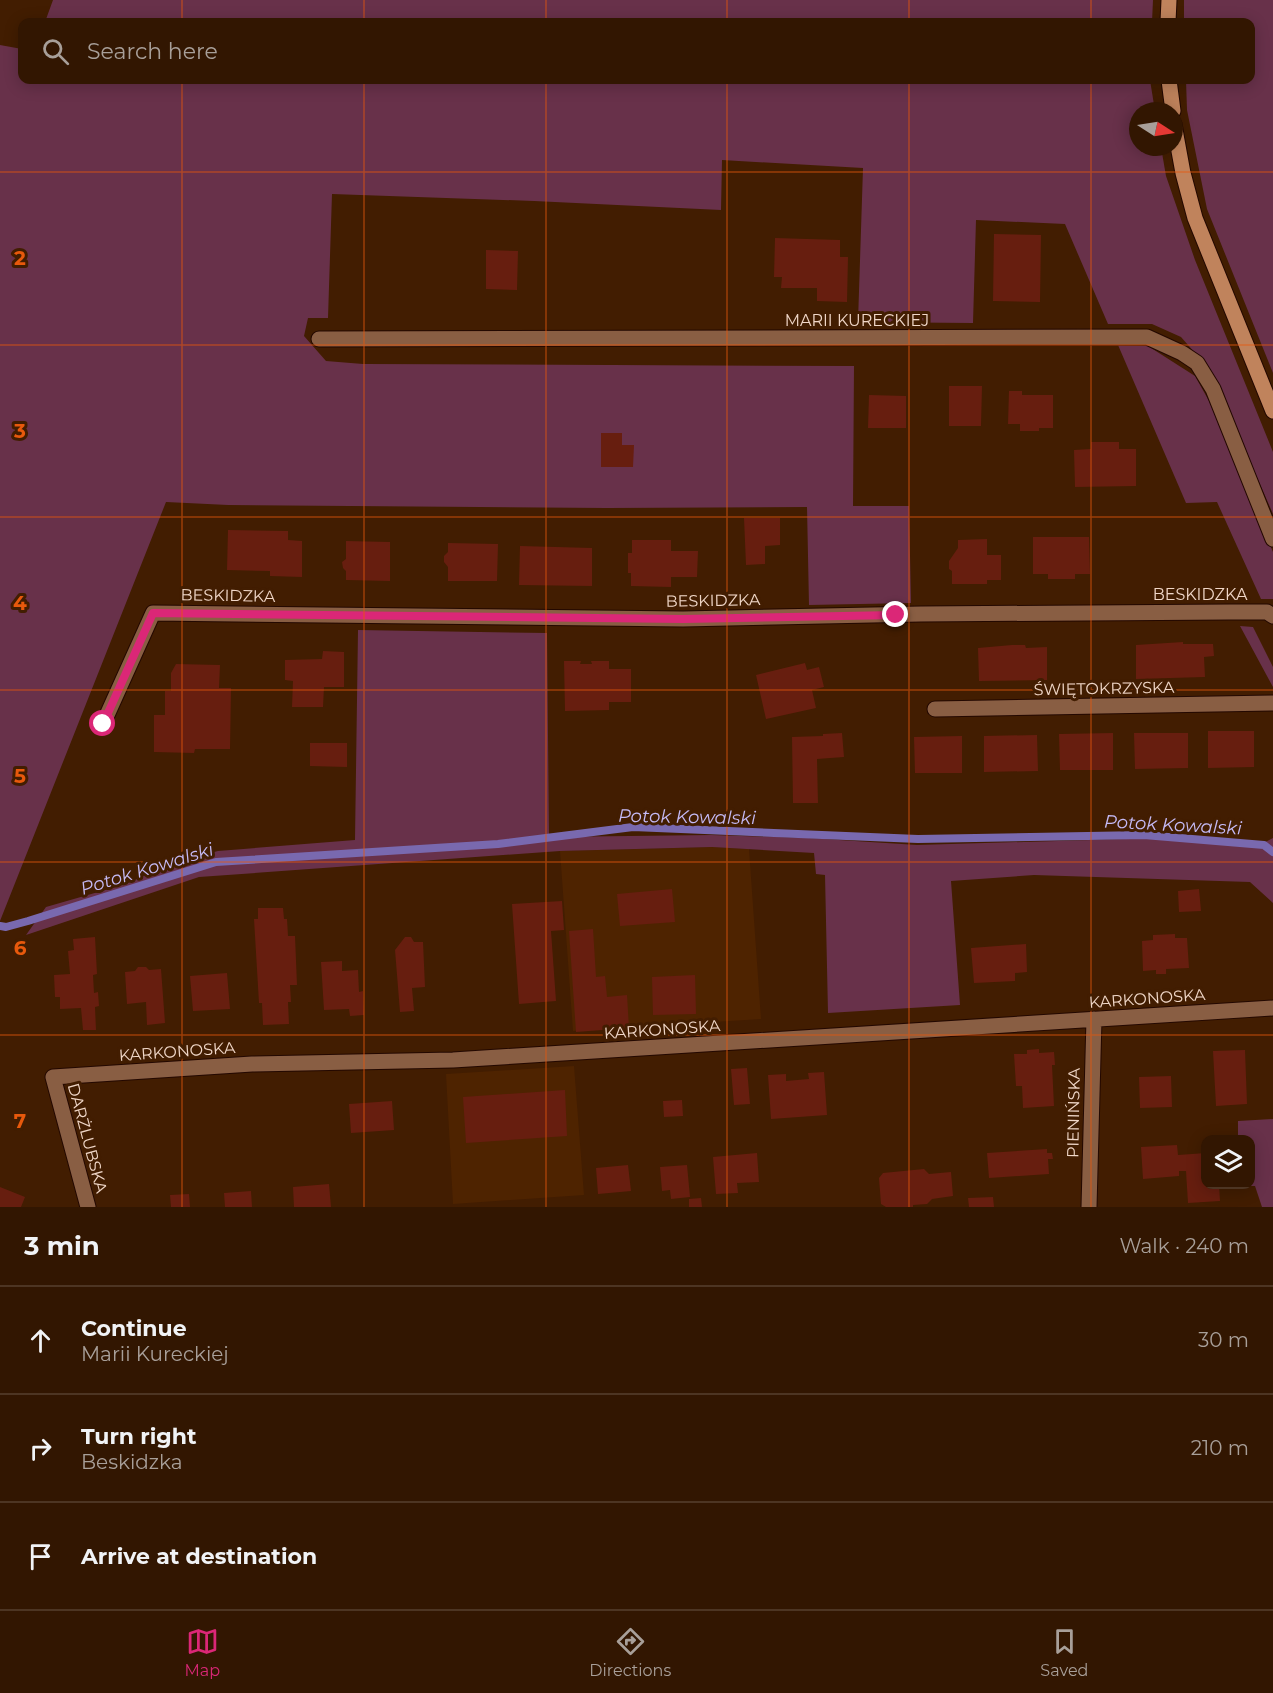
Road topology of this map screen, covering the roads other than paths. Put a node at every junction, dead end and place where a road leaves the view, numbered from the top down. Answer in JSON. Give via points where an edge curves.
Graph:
{"nodes":[{"id":1,"x":1169,"y":0,"type":"edge"},
{"id":2,"x":1168,"y":18,"type":"edge"},
{"id":3,"x":1170,"y":84,"type":"edge"},
{"id":4,"x":1172,"y":102,"type":"edge"},
{"id":5,"x":1180,"y":156,"type":"edge"},
{"id":6,"x":319,"y":339,"type":"dead end"},
{"id":7,"x":1273,"y":411,"type":"edge"},
{"id":8,"x":1273,"y":539,"type":"edge"},
{"id":9,"x":1273,"y":616,"type":"edge"},
{"id":10,"x":1273,"y":703,"type":"edge"},
{"id":11,"x":935,"y":709,"type":"dead end"},
{"id":12,"x":103,"y":724,"type":"dead end"},
{"id":13,"x":1273,"y":1008,"type":"edge"},
{"id":14,"x":1094,"y":1019,"type":"junction"},
{"id":15,"x":53,"y":1077,"type":"joint"},
{"id":16,"x":88,"y":1207,"type":"edge"},
{"id":17,"x":1089,"y":1207,"type":"edge"}],
"edges":[{"from":1,"to":2,"type":"main road"},
{"from":3,"to":4,"type":"main road"},
{"from":5,"to":7,"type":"main road","via":[[1195,218]]},
{"from":6,"to":8,"type":"street","name":"MARII KURECKIEJ","via":[[1147,337],[1197,363],[1208,380]]},
{"from":9,"to":12,"type":"street","name":"BESKIDZKA","via":[[1267,612],[1218,612],[683,619],[153,613]]},
{"from":10,"to":11,"type":"street","name":"ŚWIĘTOKRZYSKA"},
{"from":13,"to":14,"type":"street","name":"KARKONOSKA"},
{"from":14,"to":15,"type":"street","name":"KARKONOSKA","via":[[453,1060],[252,1064]]},
{"from":14,"to":17,"type":"street","name":"PIENIŃSKA"},
{"from":15,"to":16,"type":"street","name":"DARŻLUBSKA"}]}
